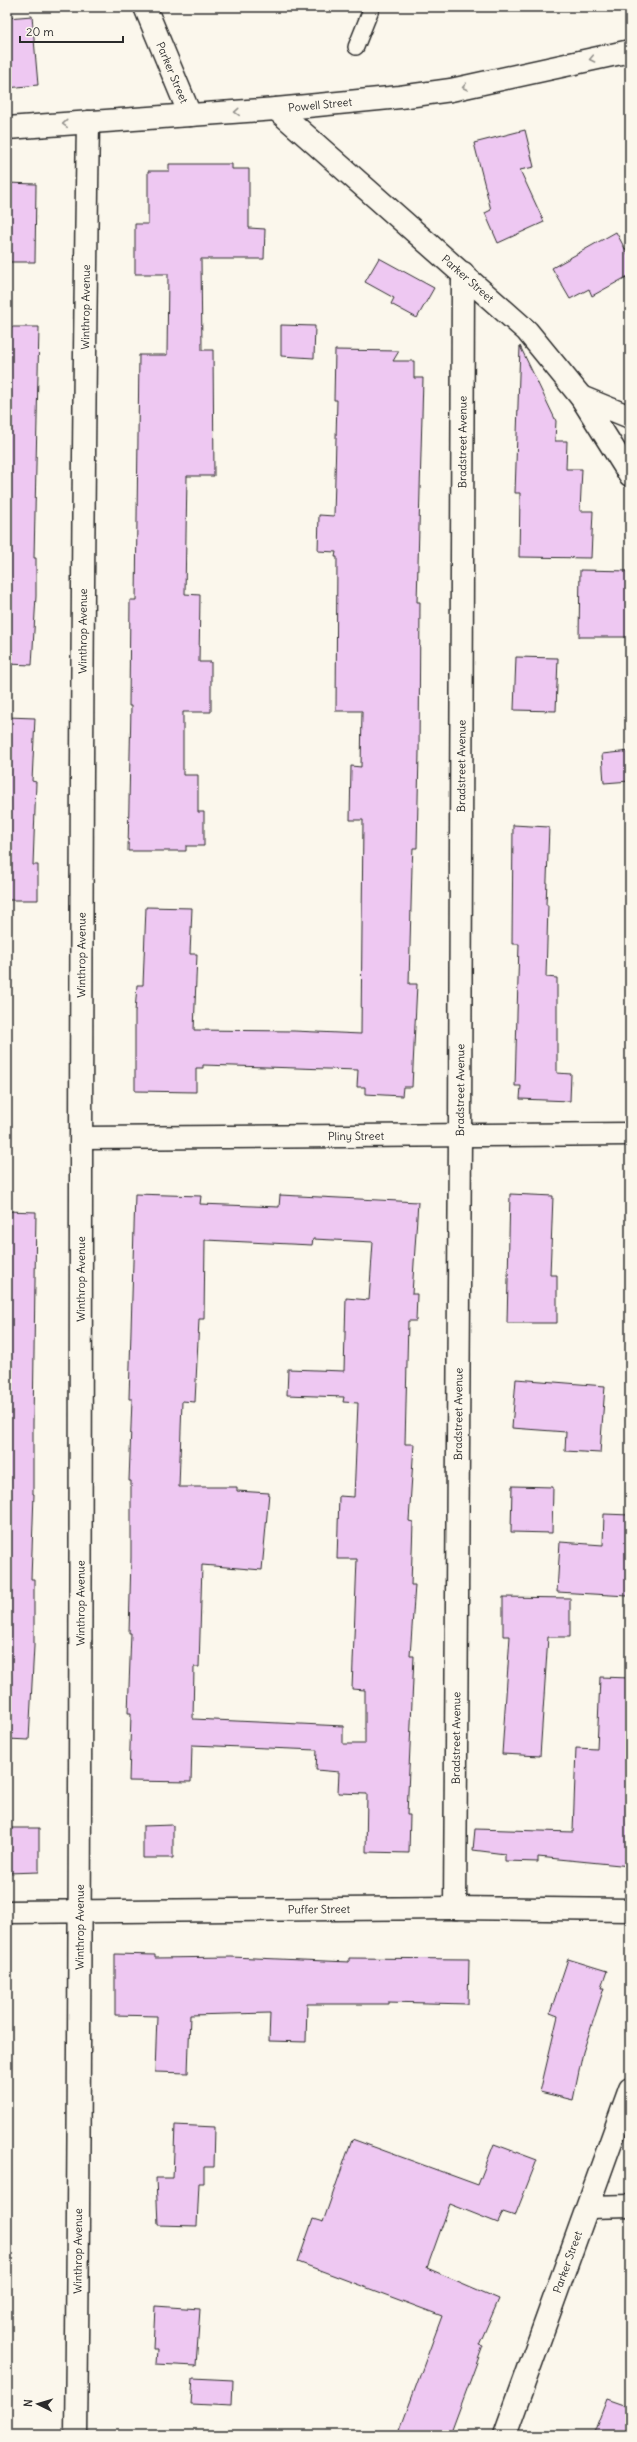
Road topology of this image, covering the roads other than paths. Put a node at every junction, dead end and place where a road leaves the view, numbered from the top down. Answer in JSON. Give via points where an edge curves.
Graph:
{"nodes":[{"id":1,"x":146,"y":7,"type":"edge"},
{"id":2,"x":372,"y":7,"type":"edge"},
{"id":3,"x":356,"y":47,"type":"dead end"},
{"id":4,"x":630,"y":52,"type":"edge"},
{"id":5,"x":276,"y":109,"type":"junction"},
{"id":6,"x":190,"y":115,"type":"junction"},
{"id":7,"x":88,"y":122,"type":"junction"},
{"id":8,"x":7,"y":128,"type":"edge"},
{"id":9,"x":463,"y":273,"type":"junction"},
{"id":10,"x":581,"y":397,"type":"junction"},
{"id":11,"x":630,"y":417,"type":"edge"},
{"id":12,"x":630,"y":474,"type":"edge"},
{"id":13,"x":630,"y":1134,"type":"edge"},
{"id":14,"x":460,"y":1136,"type":"junction"},
{"id":15,"x":82,"y":1138,"type":"junction"},
{"id":16,"x":455,"y":1908,"type":"junction"},
{"id":17,"x":630,"y":1910,"type":"edge"},
{"id":18,"x":81,"y":1911,"type":"junction"},
{"id":19,"x":7,"y":1912,"type":"edge"},
{"id":20,"x":630,"y":2089,"type":"edge"},
{"id":21,"x":630,"y":2206,"type":"edge"},
{"id":22,"x":589,"y":2207,"type":"junction"},
{"id":23,"x":76,"y":2435,"type":"edge"},
{"id":24,"x":505,"y":2435,"type":"edge"}],
"edges":[{"from":1,"to":6,"type":"street","name":"Parker Street"},
{"from":2,"to":3,"type":"lane"},
{"from":4,"to":5,"type":"street","name":"Powell Street","one_way":true,"via":[[451,90]]},
{"from":5,"to":6,"type":"street","name":"Powell Street","one_way":true},
{"from":5,"to":9,"type":"street","name":"Parker Street"},
{"from":6,"to":7,"type":"street","name":"Powell Street"},
{"from":7,"to":8,"type":"street","name":"Powell Street","one_way":true},
{"from":7,"to":15,"type":"street","name":"Winthrop Avenue","via":[[83,443]]},
{"from":9,"to":10,"type":"street","name":"Parker Street","via":[[527,331]]},
{"from":9,"to":14,"type":"street","name":"Bradstreet Avenue"},
{"from":10,"to":11,"type":"street"},
{"from":10,"to":12,"type":"street","name":"Parker Street"},
{"from":13,"to":14,"type":"street","name":"Pliny Street"},
{"from":14,"to":15,"type":"street","name":"Pliny Street"},
{"from":14,"to":16,"type":"street","name":"Bradstreet Avenue"},
{"from":15,"to":18,"type":"street","name":"Winthrop Avenue"},
{"from":16,"to":17,"type":"street","name":"Puffer Street"},
{"from":16,"to":18,"type":"street","name":"Puffer Street"},
{"from":18,"to":19,"type":"street","name":"Puffer Street"},
{"from":18,"to":23,"type":"street","name":"Winthrop Avenue"},
{"from":20,"to":22,"type":"street","name":"Parker Street"},
{"from":21,"to":22,"type":"street"},
{"from":22,"to":24,"type":"street","name":"Parker Street"}]}
